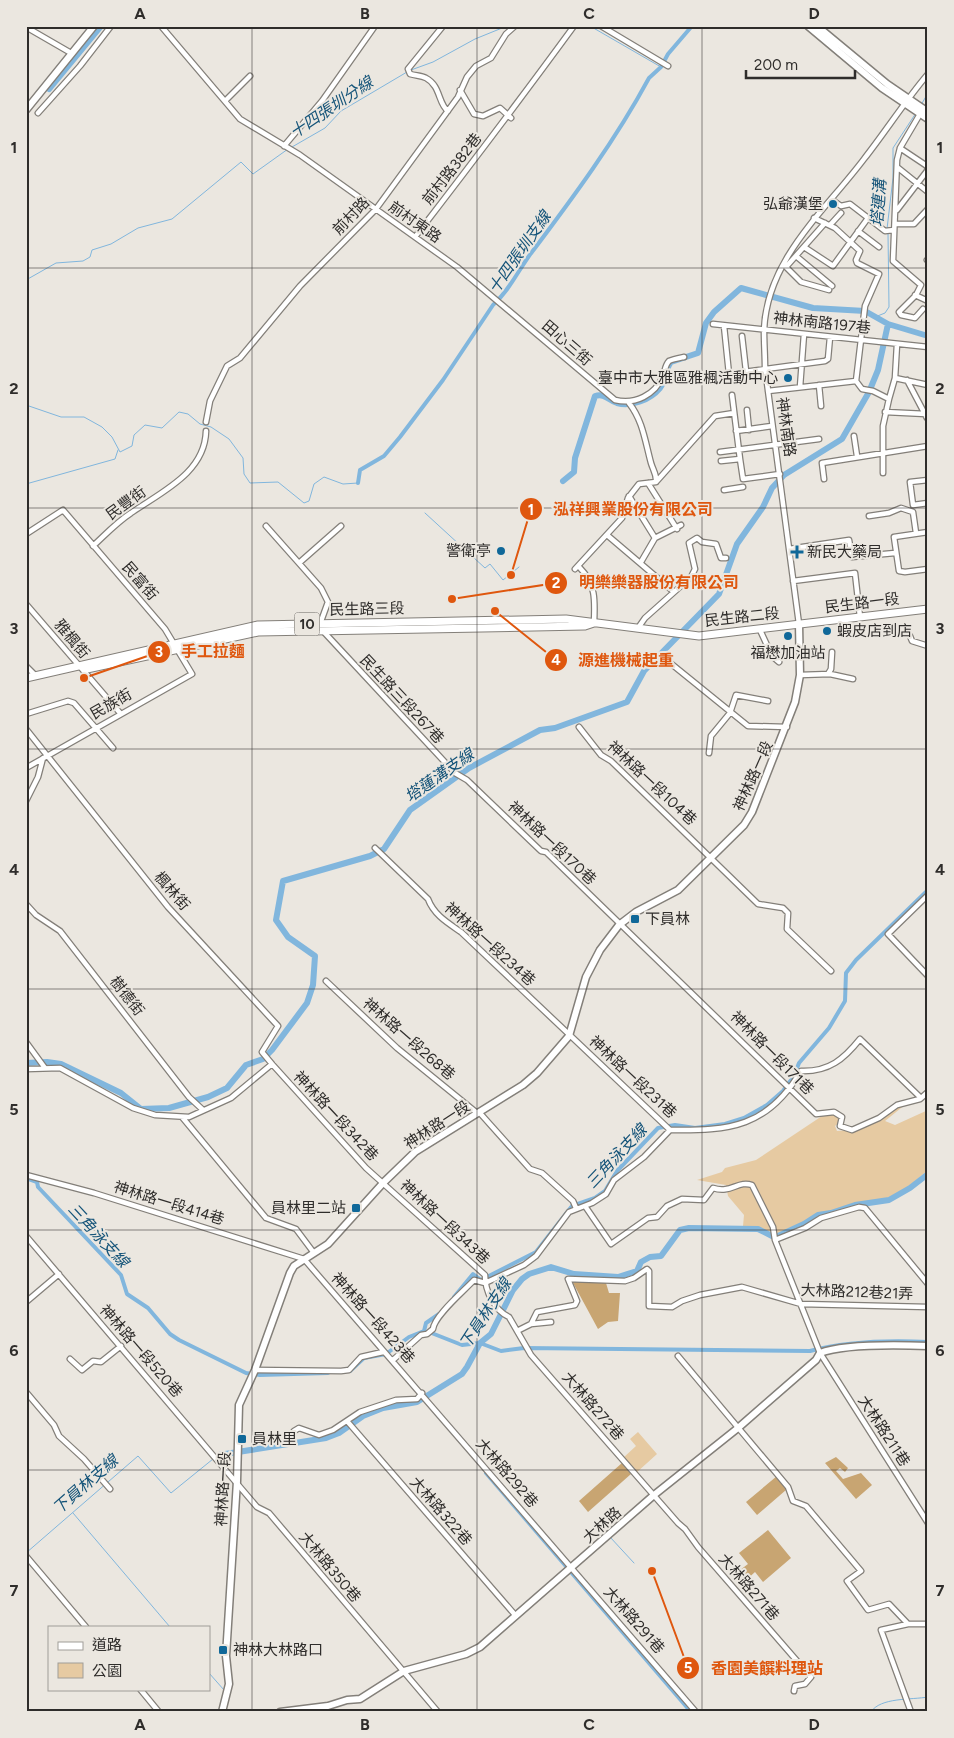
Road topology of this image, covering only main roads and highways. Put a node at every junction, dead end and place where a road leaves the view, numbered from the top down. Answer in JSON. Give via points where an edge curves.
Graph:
{"nodes":[{"id":1,"x":928,"y":609,"type":"edge"},
{"id":2,"x":799,"y":624,"type":"joint"},
{"id":3,"x":688,"y":635,"type":"joint"},
{"id":4,"x":80,"y":668,"type":"junction"},
{"id":5,"x":26,"y":678,"type":"edge"},
{"id":6,"x":26,"y":683,"type":"edge"}],
"edges":[{"from":1,"to":2,"type":"main road","name":"民生路一段","number":"10"},
{"from":2,"to":3,"type":"main road","name":"民生路二段","number":"10"},
{"from":3,"to":4,"type":"main road","name":"民生路三段","number":"10","via":[[594,623],[585,626],[321,627],[244,634]]},
{"from":4,"to":5,"type":"main road","name":"民生路三段","number":"10"},
{"from":4,"to":6,"type":"main road","name":"民生路三段","number":"10"}]}
